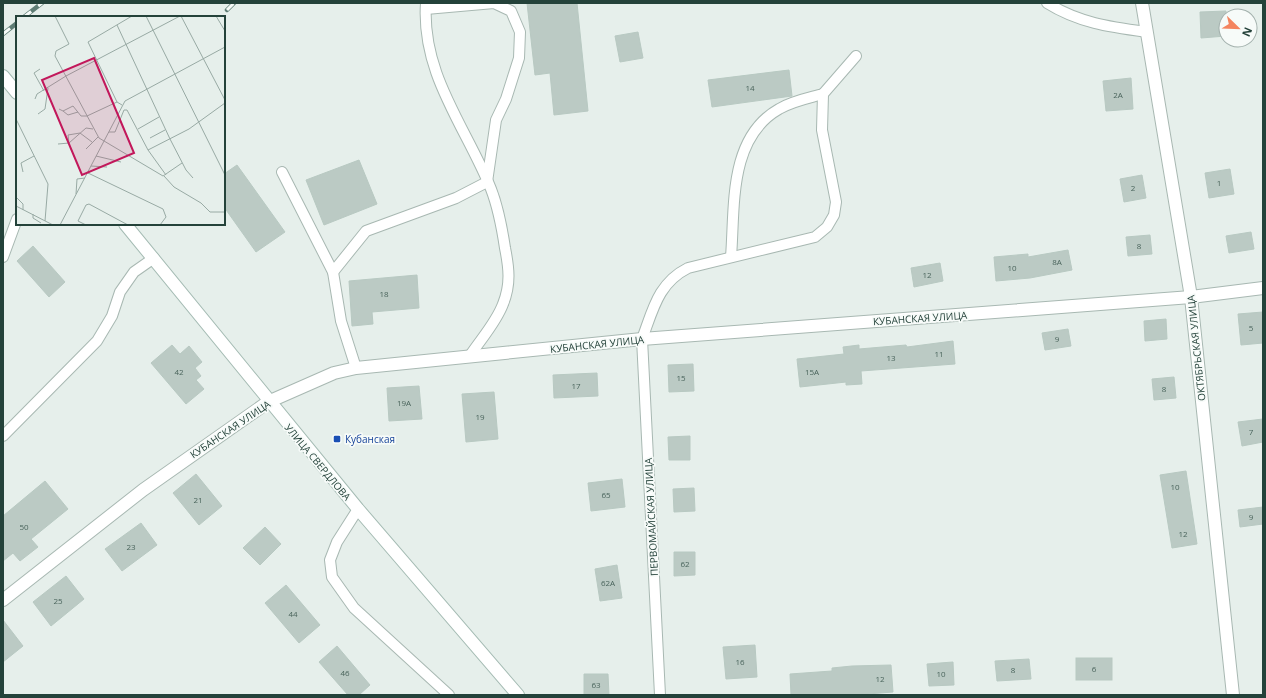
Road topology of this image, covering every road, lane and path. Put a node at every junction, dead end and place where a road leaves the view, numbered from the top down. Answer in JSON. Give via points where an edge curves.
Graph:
{"nodes":[{"id":1,"x":1047,"y":3,"type":"edge"},
{"id":2,"x":1142,"y":3,"type":"edge"},
{"id":3,"x":426,"y":6,"type":"edge"},
{"id":4,"x":1147,"y":32,"type":"junction"},
{"id":5,"x":856,"y":56,"type":"dead end"},
{"id":6,"x":4,"y":78,"type":"edge"},
{"id":7,"x":16,"y":92,"type":"edge"},
{"id":8,"x":823,"y":94,"type":"junction"},
{"id":9,"x":282,"y":172,"type":"dead end"},
{"id":10,"x":487,"y":182,"type":"junction"},
{"id":11,"x":16,"y":222,"type":"edge"},
{"id":12,"x":127,"y":225,"type":"edge"},
{"id":13,"x":3,"y":257,"type":"edge"},
{"id":14,"x":732,"y":257,"type":"junction"},
{"id":15,"x":154,"y":258,"type":"junction"},
{"id":16,"x":333,"y":272,"type":"junction"},
{"id":17,"x":1263,"y":288,"type":"edge"},
{"id":18,"x":1191,"y":297,"type":"junction"},
{"id":19,"x":642,"y":339,"type":"junction"},
{"id":20,"x":469,"y":357,"type":"junction"},
{"id":21,"x":356,"y":368,"type":"junction"},
{"id":22,"x":268,"y":402,"type":"junction"},
{"id":23,"x":3,"y":436,"type":"edge"},
{"id":24,"x":358,"y":510,"type":"junction"},
{"id":25,"x":3,"y":600,"type":"edge"},
{"id":26,"x":449,"y":695,"type":"edge"},
{"id":27,"x":518,"y":695,"type":"edge"},
{"id":28,"x":660,"y":695,"type":"edge"},
{"id":29,"x":1233,"y":695,"type":"edge"}],
"edges":[{"from":1,"to":4,"type":"lane","via":[[1075,18],[1103,26]]},
{"from":2,"to":4,"type":"street","name":"ОКТЯБРЬСКАЯ УЛИЦА"},
{"from":3,"to":10,"type":"lane","via":[[426,37],[434,67]]},
{"from":3,"to":10,"type":"lane","via":[[494,3],[511,11],[520,32],[519,58],[506,99],[496,120]]},
{"from":4,"to":18,"type":"street","name":"ОКТЯБРЬСКАЯ УЛИЦА"},
{"from":5,"to":8,"type":"lane"},
{"from":6,"to":7,"type":"street"},
{"from":8,"to":14,"type":"lane","via":[[780,108],[755,130],[738,166]]},
{"from":8,"to":14,"type":"lane","via":[[822,130],[836,202],[834,215],[827,227],[816,237]]},
{"from":9,"to":16,"type":"lane"},
{"from":10,"to":16,"type":"lane","via":[[456,198],[366,231]]},
{"from":10,"to":20,"type":"lane","via":[[503,232],[510,273],[503,305]]},
{"from":11,"to":13,"type":"lane"},
{"from":12,"to":15,"type":"street","name":"УЛИЦА СВЕРДЛОВА"},
{"from":14,"to":19,"type":"lane","via":[[688,268],[675,274],[659,295]]},
{"from":15,"to":22,"type":"street","name":"УЛИЦА СВЕРДЛОВА"},
{"from":15,"to":23,"type":"lane","via":[[134,272],[120,292],[112,316],[97,341]]},
{"from":16,"to":21,"type":"lane","via":[[341,321]]},
{"from":17,"to":18,"type":"street","name":"КУБАНСКАЯ УЛИЦА"},
{"from":18,"to":19,"type":"street","name":"КУБАНСКАЯ УЛИЦА"},
{"from":18,"to":29,"type":"street","name":"ОКТЯБРЬСКАЯ УЛИЦА"},
{"from":19,"to":20,"type":"street","name":"КУБАНСКАЯ УЛИЦА"},
{"from":19,"to":28,"type":"lane","name":"ПЕРВОМАЙСКАЯ УЛИЦА"},
{"from":20,"to":21,"type":"street","name":"КУБАНСКАЯ УЛИЦА"},
{"from":21,"to":22,"type":"street","name":"КУБАНСКАЯ УЛИЦА","via":[[334,373]]},
{"from":22,"to":24,"type":"street","name":"УЛИЦА СВЕРДЛОВА"},
{"from":22,"to":25,"type":"street","name":"КУБАНСКАЯ УЛИЦА","via":[[143,490]]},
{"from":24,"to":26,"type":"lane","via":[[337,542],[330,560],[332,577],[354,608]]},
{"from":24,"to":27,"type":"street","name":"УЛИЦА СВЕРДЛОВА"}]}
